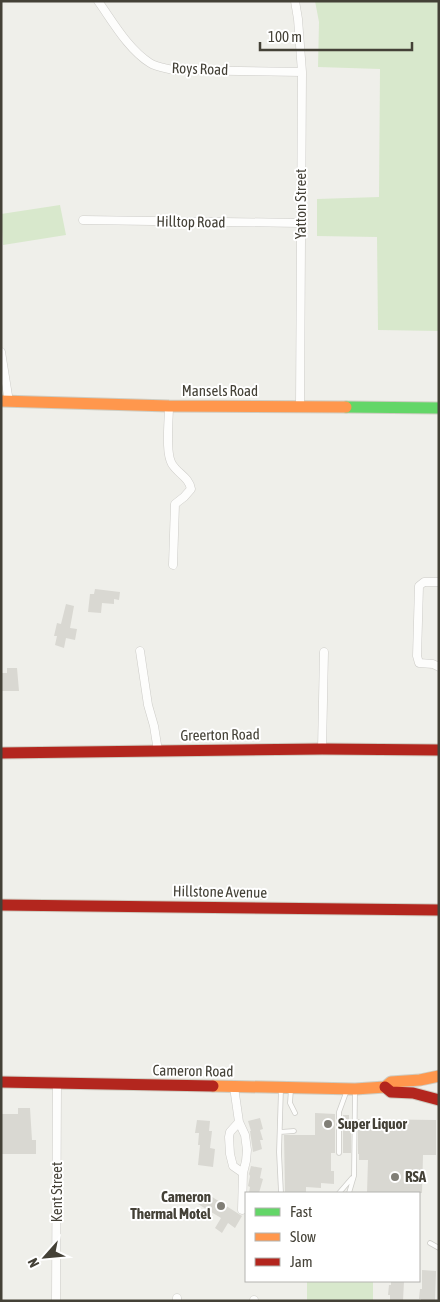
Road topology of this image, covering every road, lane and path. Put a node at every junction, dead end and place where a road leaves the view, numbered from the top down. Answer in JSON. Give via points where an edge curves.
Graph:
{"nodes":[{"id":1,"x":98,"y":1,"type":"edge"},
{"id":2,"x":295,"y":1,"type":"edge"},
{"id":3,"x":302,"y":72,"type":"junction"},
{"id":4,"x":83,"y":220,"type":"dead end"},
{"id":5,"x":300,"y":223,"type":"junction"},
{"id":6,"x":1,"y":352,"type":"edge"},
{"id":7,"x":5,"y":402,"type":"edge"},
{"id":8,"x":169,"y":406,"type":"junction"},
{"id":9,"x":300,"y":406,"type":"junction"},
{"id":10,"x":439,"y":408,"type":"edge"},
{"id":11,"x":172,"y":565,"type":"dead end"},
{"id":12,"x":439,"y":582,"type":"edge"},
{"id":13,"x":140,"y":651,"type":"dead end"},
{"id":14,"x":324,"y":652,"type":"dead end"},
{"id":15,"x":439,"y":667,"type":"edge"},
{"id":16,"x":322,"y":749,"type":"junction"},
{"id":17,"x":439,"y":750,"type":"edge"},
{"id":18,"x":158,"y":751,"type":"junction"},
{"id":19,"x":1,"y":753,"type":"edge"},
{"id":20,"x":1,"y":905,"type":"edge"},
{"id":21,"x":439,"y":910,"type":"edge"},
{"id":22,"x":439,"y":1076,"type":"edge"},
{"id":23,"x":439,"y":1080,"type":"edge"},
{"id":24,"x":1,"y":1082,"type":"edge"},
{"id":25,"x":57,"y":1084,"type":"junction"},
{"id":26,"x":385,"y":1086,"type":"junction"},
{"id":27,"x":234,"y":1087,"type":"junction"},
{"id":28,"x":286,"y":1087,"type":"junction"},
{"id":29,"x":351,"y":1088,"type":"junction"},
{"id":30,"x":439,"y":1098,"type":"edge"},
{"id":31,"x":295,"y":1113,"type":"dead end"},
{"id":32,"x":239,"y":1122,"type":"junction"},
{"id":33,"x":280,"y":1132,"type":"junction"},
{"id":34,"x":294,"y":1132,"type":"dead end"},
{"id":35,"x":339,"y":1154,"type":"dead end"},
{"id":36,"x":243,"y":1173,"type":"junction"},
{"id":37,"x":354,"y":1176,"type":"junction"},
{"id":38,"x":281,"y":1192,"type":"edge"},
{"id":39,"x":340,"y":1192,"type":"edge"},
{"id":40,"x":349,"y":1192,"type":"edge"},
{"id":41,"x":242,"y":1210,"type":"dead end"},
{"id":42,"x":430,"y":1243,"type":"dead end"},
{"id":43,"x":439,"y":1248,"type":"edge"},
{"id":44,"x":56,"y":1301,"type":"edge"}],
"edges":[{"from":1,"to":3,"type":"street","name":"Roys Road","via":[[136,51],[150,63],[161,67],[173,70]]},
{"from":2,"to":3,"type":"street","name":"Yatton Street"},
{"from":3,"to":5,"type":"street","name":"Yatton Street"},
{"from":4,"to":5,"type":"street","name":"Hilltop Road"},
{"from":5,"to":9,"type":"street","name":"Yatton Street"},
{"from":6,"to":7,"type":"street"},
{"from":7,"to":8,"type":"street","name":"Mansels Road"},
{"from":8,"to":9,"type":"street","name":"Mansels Road"},
{"from":8,"to":11,"type":"street","via":[[169,458],[187,480],[190,489],[175,504]]},
{"from":9,"to":10,"type":"street","name":"Mansels Road"},
{"from":12,"to":15,"type":"street","via":[[424,582],[419,586],[417,656],[419,663]]},
{"from":13,"to":18,"type":"street"},
{"from":14,"to":16,"type":"street"},
{"from":16,"to":17,"type":"street","name":"Greerton Road"},
{"from":16,"to":18,"type":"street","name":"Greerton Road"},
{"from":18,"to":19,"type":"street","name":"Greerton Road"},
{"from":20,"to":21,"type":"street","name":"Hillstone Avenue"},
{"from":22,"to":26,"type":"street","name":"Cameron Road","via":[[391,1082]]},
{"from":23,"to":30,"type":"street","name":"Cameron Road"},
{"from":24,"to":25,"type":"street","name":"Cameron Road"},
{"from":25,"to":27,"type":"street","name":"Cameron Road"},
{"from":25,"to":44,"type":"street","name":"Kent Street"},
{"from":26,"to":29,"type":"street","name":"Cameron Road"},
{"from":26,"to":30,"type":"street","name":"Cameron Road","via":[[391,1092]]},
{"from":27,"to":28,"type":"street","name":"Cameron Road"},
{"from":27,"to":32,"type":"street"},
{"from":28,"to":29,"type":"street","name":"Cameron Road"},
{"from":28,"to":31,"type":"lane"},
{"from":28,"to":33,"type":"lane"},
{"from":29,"to":35,"type":"lane","via":[[339,1112]]},
{"from":29,"to":37,"type":"lane","via":[[355,1113]]},
{"from":32,"to":36,"type":"street","via":[[247,1150]]},
{"from":32,"to":36,"type":"street","via":[[230,1132],[229,1146],[231,1162]]},
{"from":33,"to":34,"type":"lane"},
{"from":33,"to":38,"type":"lane"},
{"from":36,"to":41,"type":"street"},
{"from":37,"to":39,"type":"lane"},
{"from":37,"to":40,"type":"lane"},
{"from":42,"to":43,"type":"lane"}]}
